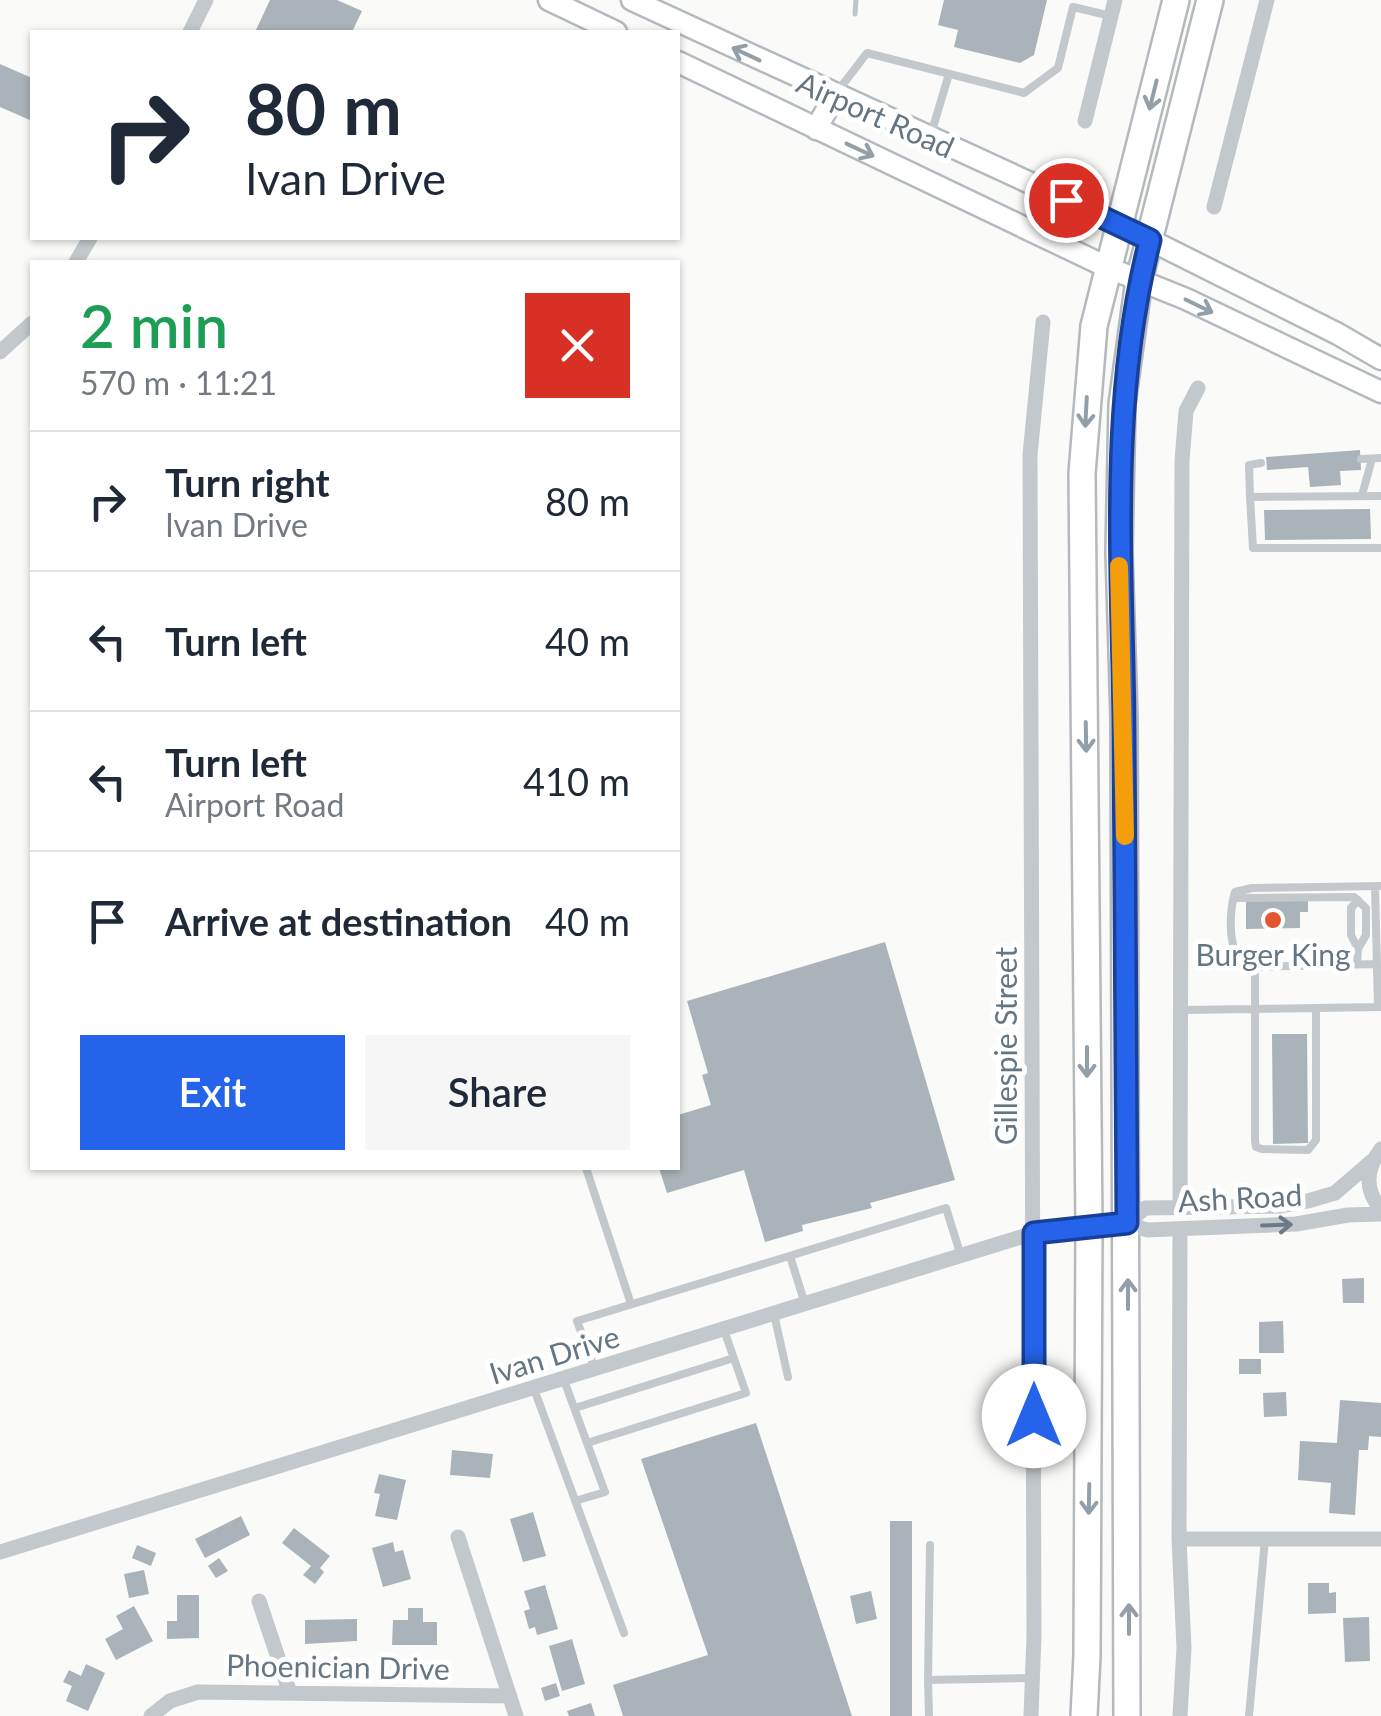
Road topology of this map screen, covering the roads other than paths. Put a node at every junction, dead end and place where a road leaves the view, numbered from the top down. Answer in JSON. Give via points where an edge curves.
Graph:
{"nodes":[{"id":1,"x":206,"y":0,"type":"edge"},
{"id":2,"x":548,"y":0,"type":"edge"},
{"id":3,"x":632,"y":0,"type":"edge"},
{"id":4,"x":1176,"y":0,"type":"edge"},
{"id":5,"x":1210,"y":0,"type":"edge"},
{"id":6,"x":1267,"y":0,"type":"edge"},
{"id":7,"x":1113,"y":8,"type":"edge"},
{"id":8,"x":191,"y":30,"type":"edge"},
{"id":9,"x":612,"y":30,"type":"edge"},
{"id":10,"x":680,"y":63,"type":"edge"},
{"id":11,"x":949,"y":74,"type":"junction"},
{"id":12,"x":835,"y":95,"type":"junction"},
{"id":13,"x":1085,"y":121,"type":"dead end"},
{"id":14,"x":816,"y":129,"type":"junction"},
{"id":15,"x":930,"y":138,"type":"junction"},
{"id":16,"x":1214,"y":207,"type":"dead end"},
{"id":17,"x":1121,"y":226,"type":"junction"},
{"id":18,"x":1150,"y":240,"type":"junction"},
{"id":19,"x":1109,"y":268,"type":"junction"},
{"id":20,"x":1140,"y":280,"type":"junction"},
{"id":21,"x":1043,"y":322,"type":"dead end"},
{"id":22,"x":30,"y":325,"type":"edge"},
{"id":23,"x":0,"y":352,"type":"edge"},
{"id":24,"x":1381,"y":358,"type":"edge"},
{"id":25,"x":1198,"y":388,"type":"dead end"},
{"id":26,"x":1381,"y":392,"type":"edge"},
{"id":27,"x":1376,"y":458,"type":"edge"},
{"id":28,"x":1361,"y":460,"type":"dead end"},
{"id":29,"x":1261,"y":463,"type":"dead end"},
{"id":30,"x":1362,"y":495,"type":"junction"},
{"id":31,"x":1381,"y":496,"type":"edge"},
{"id":32,"x":1250,"y":498,"type":"junction"},
{"id":33,"x":1381,"y":548,"type":"edge"},
{"id":34,"x":1378,"y":887,"type":"edge"},
{"id":35,"x":1234,"y":898,"type":"junction"},
{"id":36,"x":1358,"y":900,"type":"junction"},
{"id":37,"x":1358,"y":949,"type":"junction"},
{"id":38,"x":1356,"y":964,"type":"junction"},
{"id":39,"x":1377,"y":964,"type":"junction"},
{"id":40,"x":1255,"y":966,"type":"junction"},
{"id":41,"x":1380,"y":1007,"type":"edge"},
{"id":42,"x":1316,"y":1008,"type":"junction"},
{"id":43,"x":1254,"y":1009,"type":"junction"},
{"id":44,"x":1180,"y":1010,"type":"junction"},
{"id":45,"x":1377,"y":1155,"type":"edge"},
{"id":46,"x":587,"y":1170,"type":"edge"},
{"id":47,"x":1180,"y":1206,"type":"junction"},
{"id":48,"x":1381,"y":1212,"type":"edge"},
{"id":49,"x":1127,"y":1223,"type":"junction"},
{"id":50,"x":1089,"y":1227,"type":"junction"},
{"id":51,"x":1180,"y":1228,"type":"junction"},
{"id":52,"x":1034,"y":1233,"type":"junction"},
{"id":53,"x":790,"y":1256,"type":"junction"},
{"id":54,"x":961,"y":1256,"type":"junction"},
{"id":55,"x":631,"y":1304,"type":"junction"},
{"id":56,"x":805,"y":1304,"type":"junction"},
{"id":57,"x":774,"y":1314,"type":"junction"},
{"id":58,"x":724,"y":1330,"type":"junction"},
{"id":59,"x":734,"y":1358,"type":"junction"},
{"id":60,"x":595,"y":1370,"type":"junction"},
{"id":61,"x":788,"y":1377,"type":"dead end"},
{"id":62,"x":564,"y":1379,"type":"junction"},
{"id":63,"x":534,"y":1389,"type":"junction"},
{"id":64,"x":575,"y":1408,"type":"junction"},
{"id":65,"x":587,"y":1443,"type":"junction"},
{"id":66,"x":575,"y":1501,"type":"junction"},
{"id":67,"x":458,"y":1537,"type":"dead end"},
{"id":68,"x":1179,"y":1539,"type":"junction"},
{"id":69,"x":1265,"y":1539,"type":"junction"},
{"id":70,"x":1381,"y":1539,"type":"edge"},
{"id":71,"x":930,"y":1545,"type":"dead end"},
{"id":72,"x":0,"y":1552,"type":"edge"},
{"id":73,"x":259,"y":1601,"type":"dead end"},
{"id":74,"x":624,"y":1633,"type":"dead end"},
{"id":75,"x":1087,"y":1656,"type":"junction"},
{"id":76,"x":1032,"y":1678,"type":"junction"},
{"id":77,"x":928,"y":1680,"type":"junction"},
{"id":78,"x":290,"y":1693,"type":"junction"},
{"id":79,"x":510,"y":1696,"type":"junction"},
{"id":80,"x":151,"y":1716,"type":"edge"},
{"id":81,"x":516,"y":1716,"type":"edge"},
{"id":82,"x":930,"y":1716,"type":"edge"},
{"id":83,"x":1031,"y":1716,"type":"edge"},
{"id":84,"x":1084,"y":1716,"type":"edge"},
{"id":85,"x":1100,"y":1716,"type":"edge"},
{"id":86,"x":1128,"y":1716,"type":"edge"},
{"id":87,"x":1180,"y":1716,"type":"edge"},
{"id":88,"x":1249,"y":1716,"type":"edge"}],
"edges":[{"from":1,"to":8,"type":"street"},
{"from":2,"to":9,"type":"main road"},
{"from":12,"to":3,"type":"main road","name":"Airport Road","one_way":true},
{"from":4,"to":17,"type":"highway","one_way":true},
{"from":5,"to":18,"type":"highway"},
{"from":6,"to":16,"type":"street"},
{"from":7,"to":11,"type":"lane","via":[[1074,7],[1058,68],[1024,94]]},
{"from":7,"to":13,"type":"street"},
{"from":10,"to":14,"type":"main road","name":"Airport Road"},
{"from":11,"to":12,"type":"lane","via":[[867,52]]},
{"from":11,"to":15,"type":"lane"},
{"from":12,"to":14,"type":"main road"},
{"from":12,"to":15,"type":"main road","name":"Airport Road"},
{"from":14,"to":19,"type":"main road","name":"Airport Road","one_way":true},
{"from":15,"to":17,"type":"main road","name":"Airport Road"},
{"from":17,"to":18,"type":"main road","name":"Airport Road"},
{"from":17,"to":19,"type":"highway"},
{"from":18,"to":20,"type":"highway"},
{"from":18,"to":24,"type":"main road","name":"Airport Road"},
{"from":19,"to":20,"type":"main road","name":"Airport Road"},
{"from":19,"to":50,"type":"highway","one_way":true,"via":[[1094,326],[1082,473]]},
{"from":20,"to":26,"type":"main road","name":"Airport Road","one_way":true},
{"from":20,"to":49,"type":"highway","via":[[1122,404],[1118,552]]},
{"from":21,"to":52,"type":"street","name":"Gillespie Street","via":[[1030,455]]},
{"from":22,"to":23,"type":"street"},
{"from":25,"to":44,"type":"street","via":[[1186,411],[1182,461]]},
{"from":27,"to":28,"type":"lane"},
{"from":27,"to":30,"type":"lane"},
{"from":29,"to":32,"type":"lane","via":[[1249,464]]},
{"from":30,"to":31,"type":"lane"},
{"from":30,"to":32,"type":"lane"},
{"from":32,"to":33,"type":"lane","via":[[1253,548]]},
{"from":34,"to":35,"type":"lane","via":[[1252,888]]},
{"from":34,"to":39,"type":"lane"},
{"from":35,"to":36,"type":"lane"},
{"from":35,"to":40,"type":"lane","via":[[1233,950],[1246,967]]},
{"from":36,"to":37,"type":"lane","via":[[1351,908],[1351,935]]},
{"from":36,"to":37,"type":"lane","via":[[1366,908],[1366,935]]},
{"from":37,"to":38,"type":"lane"},
{"from":38,"to":39,"type":"lane"},
{"from":38,"to":40,"type":"lane"},
{"from":39,"to":41,"type":"lane"},
{"from":40,"to":43,"type":"lane"},
{"from":41,"to":42,"type":"lane"},
{"from":42,"to":43,"type":"lane"},
{"from":42,"to":43,"type":"lane","via":[[1316,1140],[1308,1150],[1256,1147]]},
{"from":43,"to":44,"type":"lane"},
{"from":44,"to":47,"type":"street"},
{"from":45,"to":47,"type":"street","name":"Ash Road","via":[[1335,1193],[1308,1202]]},
{"from":45,"to":48,"type":"street","via":[[1369,1188]]},
{"from":46,"to":55,"type":"lane"},
{"from":47,"to":49,"type":"street","name":"Ash Road","via":[[1145,1208]]},
{"from":51,"to":48,"type":"street","name":"Ash Road","one_way":true,"via":[[1296,1224]]},
{"from":49,"to":50,"type":"street","name":"Ivan Drive"},
{"from":49,"to":51,"type":"street","name":"Ash Road","via":[[1147,1230]]},
{"from":86,"to":49,"type":"highway","one_way":true},
{"from":50,"to":52,"type":"street","name":"Ivan Drive"},
{"from":50,"to":75,"type":"highway","one_way":true},
{"from":51,"to":68,"type":"street"},
{"from":52,"to":54,"type":"street","name":"Ivan Drive"},
{"from":52,"to":76,"type":"street","name":"Gillespie Street"},
{"from":53,"to":54,"type":"lane","via":[[946,1208]]},
{"from":53,"to":55,"type":"lane"},
{"from":53,"to":56,"type":"lane"},
{"from":54,"to":56,"type":"street","name":"Ivan Drive"},
{"from":55,"to":60,"type":"lane","via":[[578,1321]]},
{"from":56,"to":57,"type":"street","name":"Ivan Drive"},
{"from":57,"to":58,"type":"street","name":"Ivan Drive"},
{"from":57,"to":61,"type":"lane"},
{"from":58,"to":59,"type":"lane"},
{"from":58,"to":60,"type":"street","name":"Ivan Drive"},
{"from":59,"to":64,"type":"lane"},
{"from":59,"to":65,"type":"lane","via":[[746,1392]]},
{"from":60,"to":62,"type":"street","name":"Ivan Drive"},
{"from":62,"to":63,"type":"street","name":"Ivan Drive"},
{"from":62,"to":64,"type":"lane"},
{"from":63,"to":66,"type":"lane"},
{"from":63,"to":72,"type":"street","name":"Ivan Drive"},
{"from":64,"to":65,"type":"lane"},
{"from":65,"to":66,"type":"lane","via":[[605,1492]]},
{"from":66,"to":74,"type":"lane"},
{"from":67,"to":79,"type":"street"},
{"from":68,"to":69,"type":"street"},
{"from":68,"to":87,"type":"street"},
{"from":69,"to":70,"type":"street"},
{"from":69,"to":88,"type":"lane"},
{"from":71,"to":77,"type":"lane"},
{"from":73,"to":78,"type":"street"},
{"from":75,"to":84,"type":"highway"},
{"from":75,"to":85,"type":"highway","via":[[1099,1681]]},
{"from":76,"to":77,"type":"lane"},
{"from":76,"to":83,"type":"street","name":"Gillespie Street"},
{"from":77,"to":82,"type":"lane"},
{"from":78,"to":79,"type":"street","name":"Phoenician Drive"},
{"from":78,"to":80,"type":"street","name":"Phoenician Drive","via":[[198,1692],[170,1700]]},
{"from":79,"to":81,"type":"street"}]}
